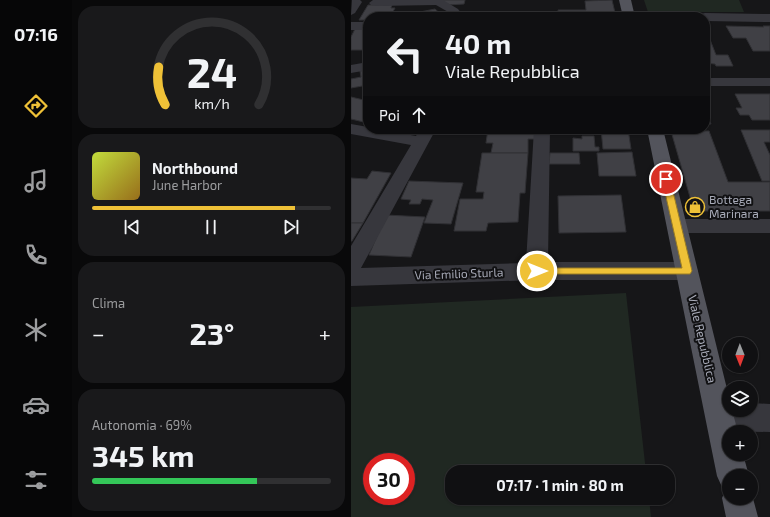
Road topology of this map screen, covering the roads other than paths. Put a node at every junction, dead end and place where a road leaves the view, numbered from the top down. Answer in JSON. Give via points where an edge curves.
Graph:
{"nodes":[{"id":1,"x":625,"y":0,"type":"edge"},
{"id":2,"x":436,"y":1,"type":"edge"},
{"id":3,"x":375,"y":3,"type":"dead end"},
{"id":4,"x":454,"y":12,"type":"edge"},
{"id":5,"x":628,"y":12,"type":"edge"},
{"id":6,"x":767,"y":12,"type":"edge"},
{"id":7,"x":710,"y":16,"type":"edge"},
{"id":8,"x":351,"y":26,"type":"edge"},
{"id":9,"x":363,"y":26,"type":"edge"},
{"id":10,"x":351,"y":63,"type":"edge"},
{"id":11,"x":363,"y":65,"type":"edge"},
{"id":12,"x":710,"y":82,"type":"edge"},
{"id":13,"x":770,"y":82,"type":"edge"},
{"id":14,"x":351,"y":129,"type":"edge"},
{"id":15,"x":363,"y":130,"type":"edge"},
{"id":16,"x":403,"y":134,"type":"edge"},
{"id":17,"x":542,"y":134,"type":"edge"},
{"id":18,"x":656,"y":134,"type":"edge"},
{"id":19,"x":424,"y":136,"type":"edge"},
{"id":20,"x":677,"y":226,"type":"junction"},
{"id":21,"x":770,"y":226,"type":"edge"},
{"id":22,"x":351,"y":265,"type":"edge"},
{"id":23,"x":537,"y":271,"type":"junction"},
{"id":24,"x":687,"y":271,"type":"junction"},
{"id":25,"x":351,"y":277,"type":"edge"},
{"id":26,"x":720,"y":417,"type":"junction"},
{"id":27,"x":770,"y":418,"type":"edge"},
{"id":28,"x":731,"y":469,"type":"edge"},
{"id":29,"x":739,"y":505,"type":"edge"},
{"id":30,"x":742,"y":517,"type":"edge"}],
"edges":[{"from":1,"to":5,"type":"main road"},
{"from":2,"to":3,"type":"street"},
{"from":2,"to":4,"type":"street"},
{"from":6,"to":7,"type":"street","via":[[749,10]]},
{"from":8,"to":9,"type":"street"},
{"from":10,"to":11,"type":"street"},
{"from":12,"to":13,"type":"street"},
{"from":14,"to":15,"type":"street"},
{"from":16,"to":19,"type":"street"},
{"from":17,"to":23,"type":"street"},
{"from":18,"to":20,"type":"main road","name":"Viale Repubblica"},
{"from":19,"to":22,"type":"street"},
{"from":20,"to":21,"type":"street"},
{"from":20,"to":24,"type":"main road","name":"Viale Repubblica"},
{"from":23,"to":24,"type":"street","name":"Via Emilio Sturla"},
{"from":23,"to":25,"type":"street","name":"Via Emilio Sturla"},
{"from":24,"to":26,"type":"main road","name":"Viale Repubblica"},
{"from":26,"to":27,"type":"street"},
{"from":26,"to":28,"type":"main road","name":"Viale Repubblica"},
{"from":29,"to":30,"type":"main road"}]}
